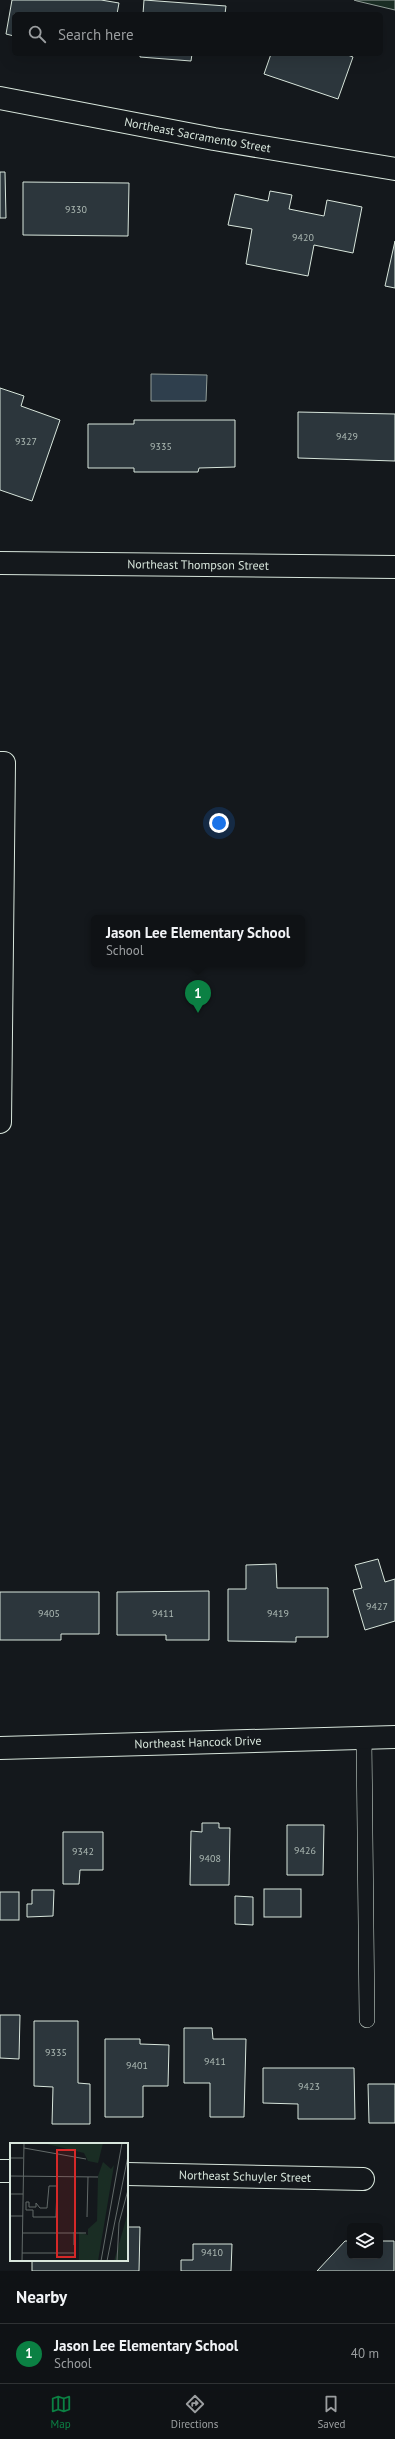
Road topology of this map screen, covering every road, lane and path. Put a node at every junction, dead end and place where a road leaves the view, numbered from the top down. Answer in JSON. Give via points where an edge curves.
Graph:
{"nodes":[{"id":1,"x":0,"y":98,"type":"edge"},
{"id":2,"x":395,"y":169,"type":"edge"},
{"id":3,"x":0,"y":563,"type":"edge"},
{"id":4,"x":395,"y":567,"type":"edge"},
{"id":5,"x":0,"y":763,"type":"edge"},
{"id":6,"x":0,"y":1122,"type":"edge"},
{"id":7,"x":395,"y":1737,"type":"edge"},
{"id":8,"x":364,"y":1738,"type":"junction"},
{"id":9,"x":0,"y":1748,"type":"edge"},
{"id":10,"x":367,"y":2020,"type":"dead end"},
{"id":11,"x":128,"y":2174,"type":"edge"},
{"id":12,"x":363,"y":2180,"type":"dead end"}],
"edges":[{"from":1,"to":2,"type":"street","name":"Northeast Sacramento Street","via":[[214,139]]},
{"from":3,"to":4,"type":"street","name":"Northeast Thompson Street"},
{"from":5,"to":6,"type":"street","via":[[4,763]]},
{"from":7,"to":8,"type":"street","name":"Northeast Hancock Drive"},
{"from":8,"to":9,"type":"street","name":"Northeast Hancock Drive"},
{"from":8,"to":10,"type":"lane"},
{"from":11,"to":12,"type":"street","name":"Northeast Schuyler Street"}]}
